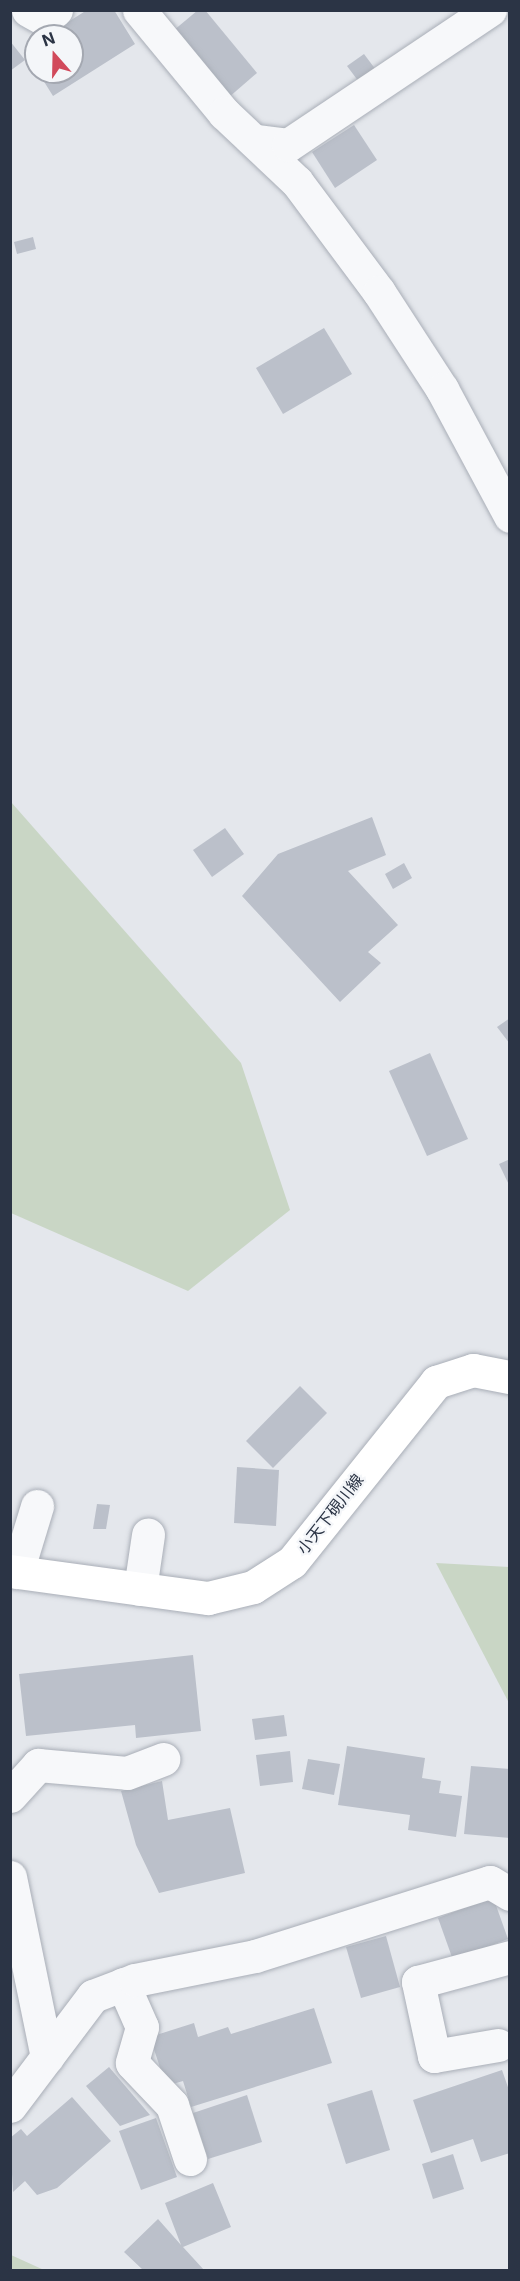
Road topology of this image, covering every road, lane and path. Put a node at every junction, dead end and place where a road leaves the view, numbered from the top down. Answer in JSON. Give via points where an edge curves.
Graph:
{"nodes":[{"id":1,"x":28,"y":10,"type":"edge"},
{"id":2,"x":56,"y":10,"type":"edge"},
{"id":3,"x":140,"y":10,"type":"edge"},
{"id":4,"x":490,"y":10,"type":"edge"},
{"id":5,"x":256,"y":141,"type":"junction"},
{"id":6,"x":510,"y":516,"type":"edge"},
{"id":7,"x":510,"y":1377,"type":"edge"},
{"id":8,"x":38,"y":1506,"type":"dead end"},
{"id":9,"x":19,"y":1536,"type":"edge"},
{"id":10,"x":148,"y":1536,"type":"dead end"},
{"id":11,"x":14,"y":1572,"type":"edge"},
{"id":12,"x":141,"y":1589,"type":"junction"},
{"id":13,"x":163,"y":1759,"type":"dead end"},
{"id":14,"x":10,"y":1796,"type":"edge"},
{"id":15,"x":10,"y":1877,"type":"edge"},
{"id":16,"x":510,"y":1894,"type":"edge"},
{"id":17,"x":510,"y":1957,"type":"edge"},
{"id":18,"x":123,"y":1984,"type":"junction"},
{"id":19,"x":498,"y":2045,"type":"dead end"},
{"id":20,"x":47,"y":2057,"type":"junction"},
{"id":21,"x":10,"y":2106,"type":"edge"},
{"id":22,"x":190,"y":2159,"type":"dead end"}],
"edges":[{"from":1,"to":2,"type":"street","via":[[44,19]]},
{"from":3,"to":5,"type":"street","via":[[162,43]]},
{"from":4,"to":5,"type":"street","via":[[288,145]]},
{"from":5,"to":6,"type":"street","via":[[297,182],[379,292],[442,389]]},
{"from":7,"to":12,"type":"main road","name":"小天下硯川線","via":[[472,1370],[436,1382],[292,1562],[253,1587],[208,1598]]},
{"from":8,"to":9,"type":"street"},
{"from":9,"to":11,"type":"street"},
{"from":10,"to":12,"type":"street"},
{"from":11,"to":12,"type":"main road","name":"小天下硯川線"},
{"from":13,"to":14,"type":"street","via":[[127,1773],[38,1766]]},
{"from":15,"to":20,"type":"street"},
{"from":16,"to":18,"type":"street","via":[[490,1882],[255,1956]]},
{"from":17,"to":19,"type":"street","via":[[418,1982],[434,2056]]},
{"from":18,"to":20,"type":"street","via":[[93,1996]]},
{"from":18,"to":22,"type":"street","via":[[142,2027],[132,2063],[172,2104]]},
{"from":20,"to":21,"type":"street"}]}
